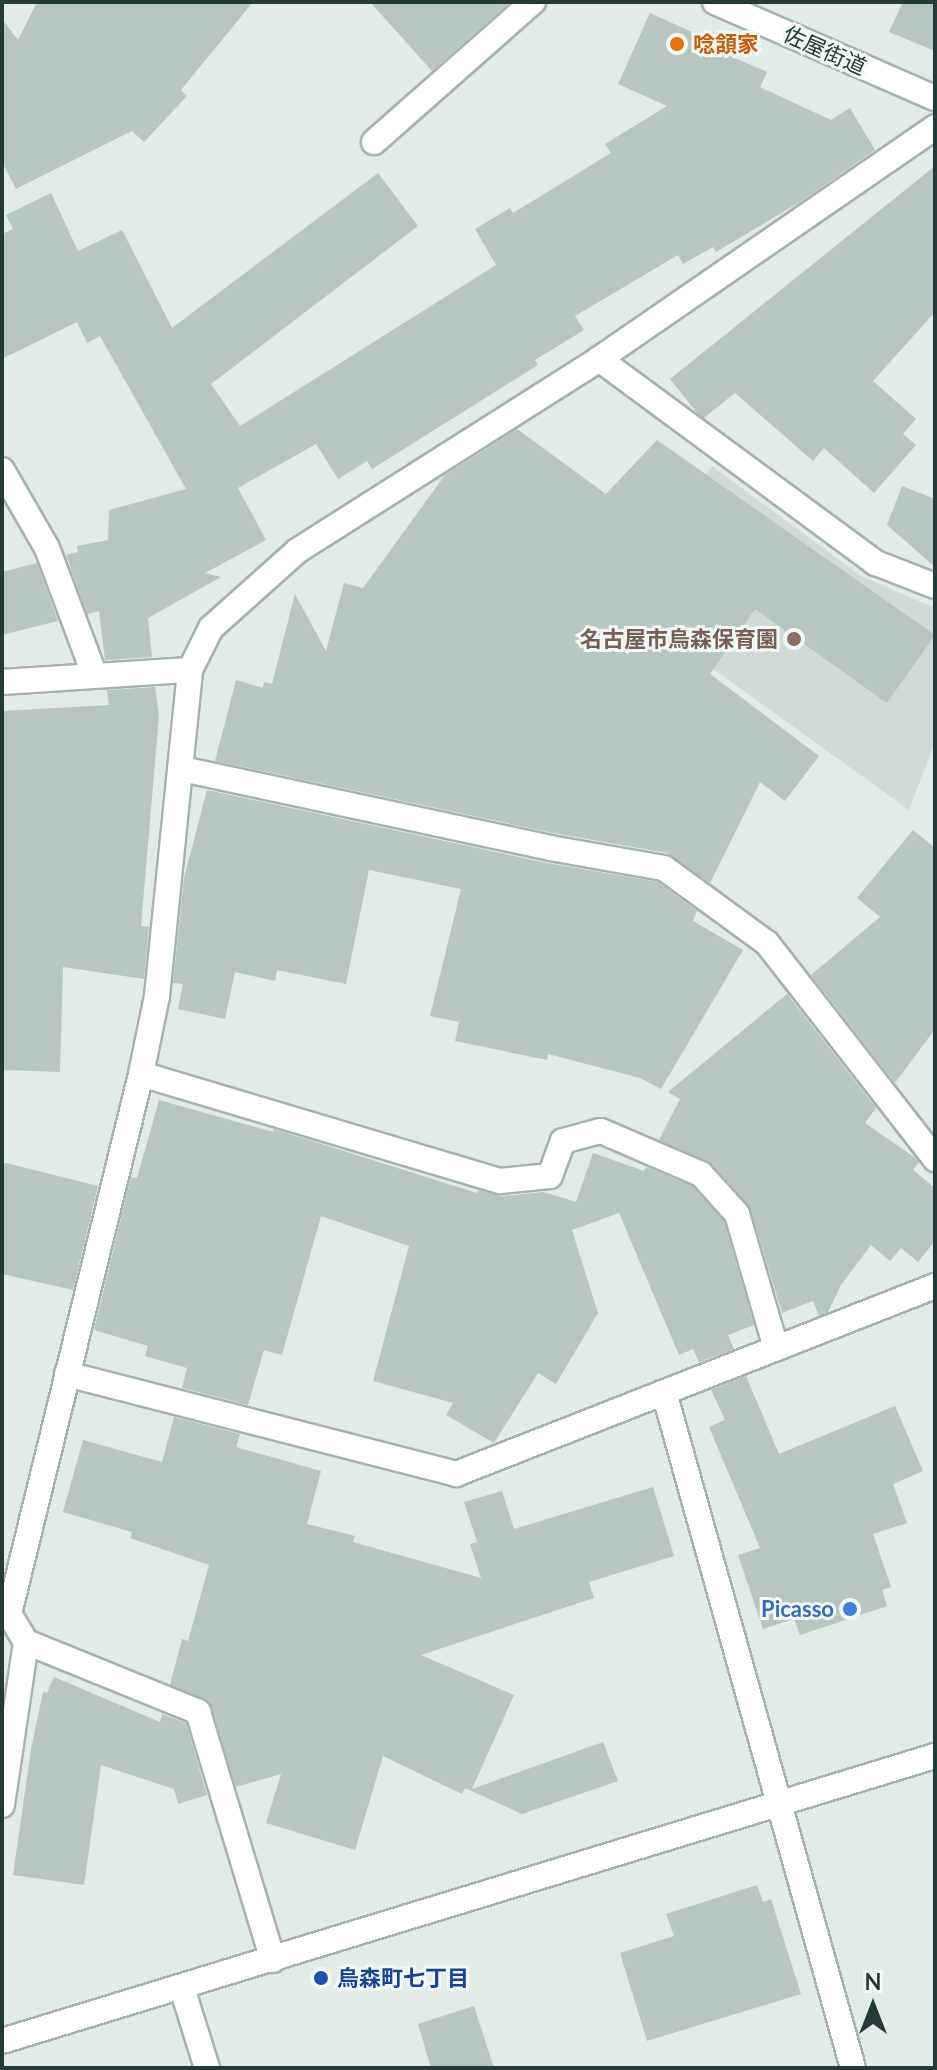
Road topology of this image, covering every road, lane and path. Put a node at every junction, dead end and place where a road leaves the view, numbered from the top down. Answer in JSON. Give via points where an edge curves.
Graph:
{"nodes":[{"id":1,"x":533,"y":2,"type":"edge"},
{"id":2,"x":715,"y":2,"type":"edge"},
{"id":3,"x":935,"y":98,"type":"edge"},
{"id":4,"x":935,"y":127,"type":"edge"},
{"id":5,"x":374,"y":142,"type":"dead end"},
{"id":6,"x":599,"y":359,"type":"junction"},
{"id":7,"x":2,"y":470,"type":"edge"},
{"id":8,"x":935,"y":586,"type":"edge"},
{"id":9,"x":190,"y":670,"type":"junction"},
{"id":10,"x":94,"y":674,"type":"junction"},
{"id":11,"x":2,"y":682,"type":"edge"},
{"id":12,"x":182,"y":769,"type":"junction"},
{"id":13,"x":141,"y":1074,"type":"junction"},
{"id":14,"x":935,"y":1159,"type":"edge"},
{"id":15,"x":935,"y":1286,"type":"edge"},
{"id":16,"x":776,"y":1348,"type":"junction"},
{"id":17,"x":67,"y":1374,"type":"junction"},
{"id":18,"x":664,"y":1392,"type":"junction"},
{"id":19,"x":6,"y":1614,"type":"edge"},
{"id":20,"x":26,"y":1642,"type":"junction"},
{"id":21,"x":935,"y":1756,"type":"edge"},
{"id":22,"x":780,"y":1803,"type":"junction"},
{"id":23,"x":2,"y":1805,"type":"edge"},
{"id":24,"x":273,"y":1960,"type":"junction"},
{"id":25,"x":182,"y":1988,"type":"junction"},
{"id":26,"x":2,"y":2041,"type":"edge"},
{"id":27,"x":207,"y":2068,"type":"edge"},
{"id":28,"x":853,"y":2068,"type":"edge"}],
"edges":[{"from":1,"to":5,"type":"street"},
{"from":2,"to":3,"type":"street","name":"佐屋街道"},
{"from":4,"to":6,"type":"street"},
{"from":6,"to":8,"type":"street","via":[[876,563]]},
{"from":6,"to":9,"type":"street","via":[[297,551],[211,628]]},
{"from":7,"to":10,"type":"street","via":[[47,548]]},
{"from":9,"to":10,"type":"street"},
{"from":9,"to":12,"type":"street"},
{"from":10,"to":11,"type":"street"},
{"from":12,"to":13,"type":"street","via":[[157,996]]},
{"from":12,"to":14,"type":"street","via":[[664,868],[767,943]]},
{"from":13,"to":16,"type":"street","via":[[500,1181],[550,1176],[563,1141],[601,1131],[701,1174],[737,1214]]},
{"from":13,"to":17,"type":"street"},
{"from":15,"to":16,"type":"street"},
{"from":16,"to":18,"type":"street"},
{"from":17,"to":18,"type":"street","via":[[456,1474]]},
{"from":17,"to":19,"type":"street"},
{"from":18,"to":22,"type":"street"},
{"from":19,"to":20,"type":"street"},
{"from":20,"to":23,"type":"street"},
{"from":20,"to":24,"type":"street","via":[[198,1712]]},
{"from":21,"to":22,"type":"street"},
{"from":22,"to":24,"type":"street"},
{"from":22,"to":28,"type":"street"},
{"from":24,"to":25,"type":"street"},
{"from":25,"to":26,"type":"street"},
{"from":25,"to":27,"type":"street"}]}
